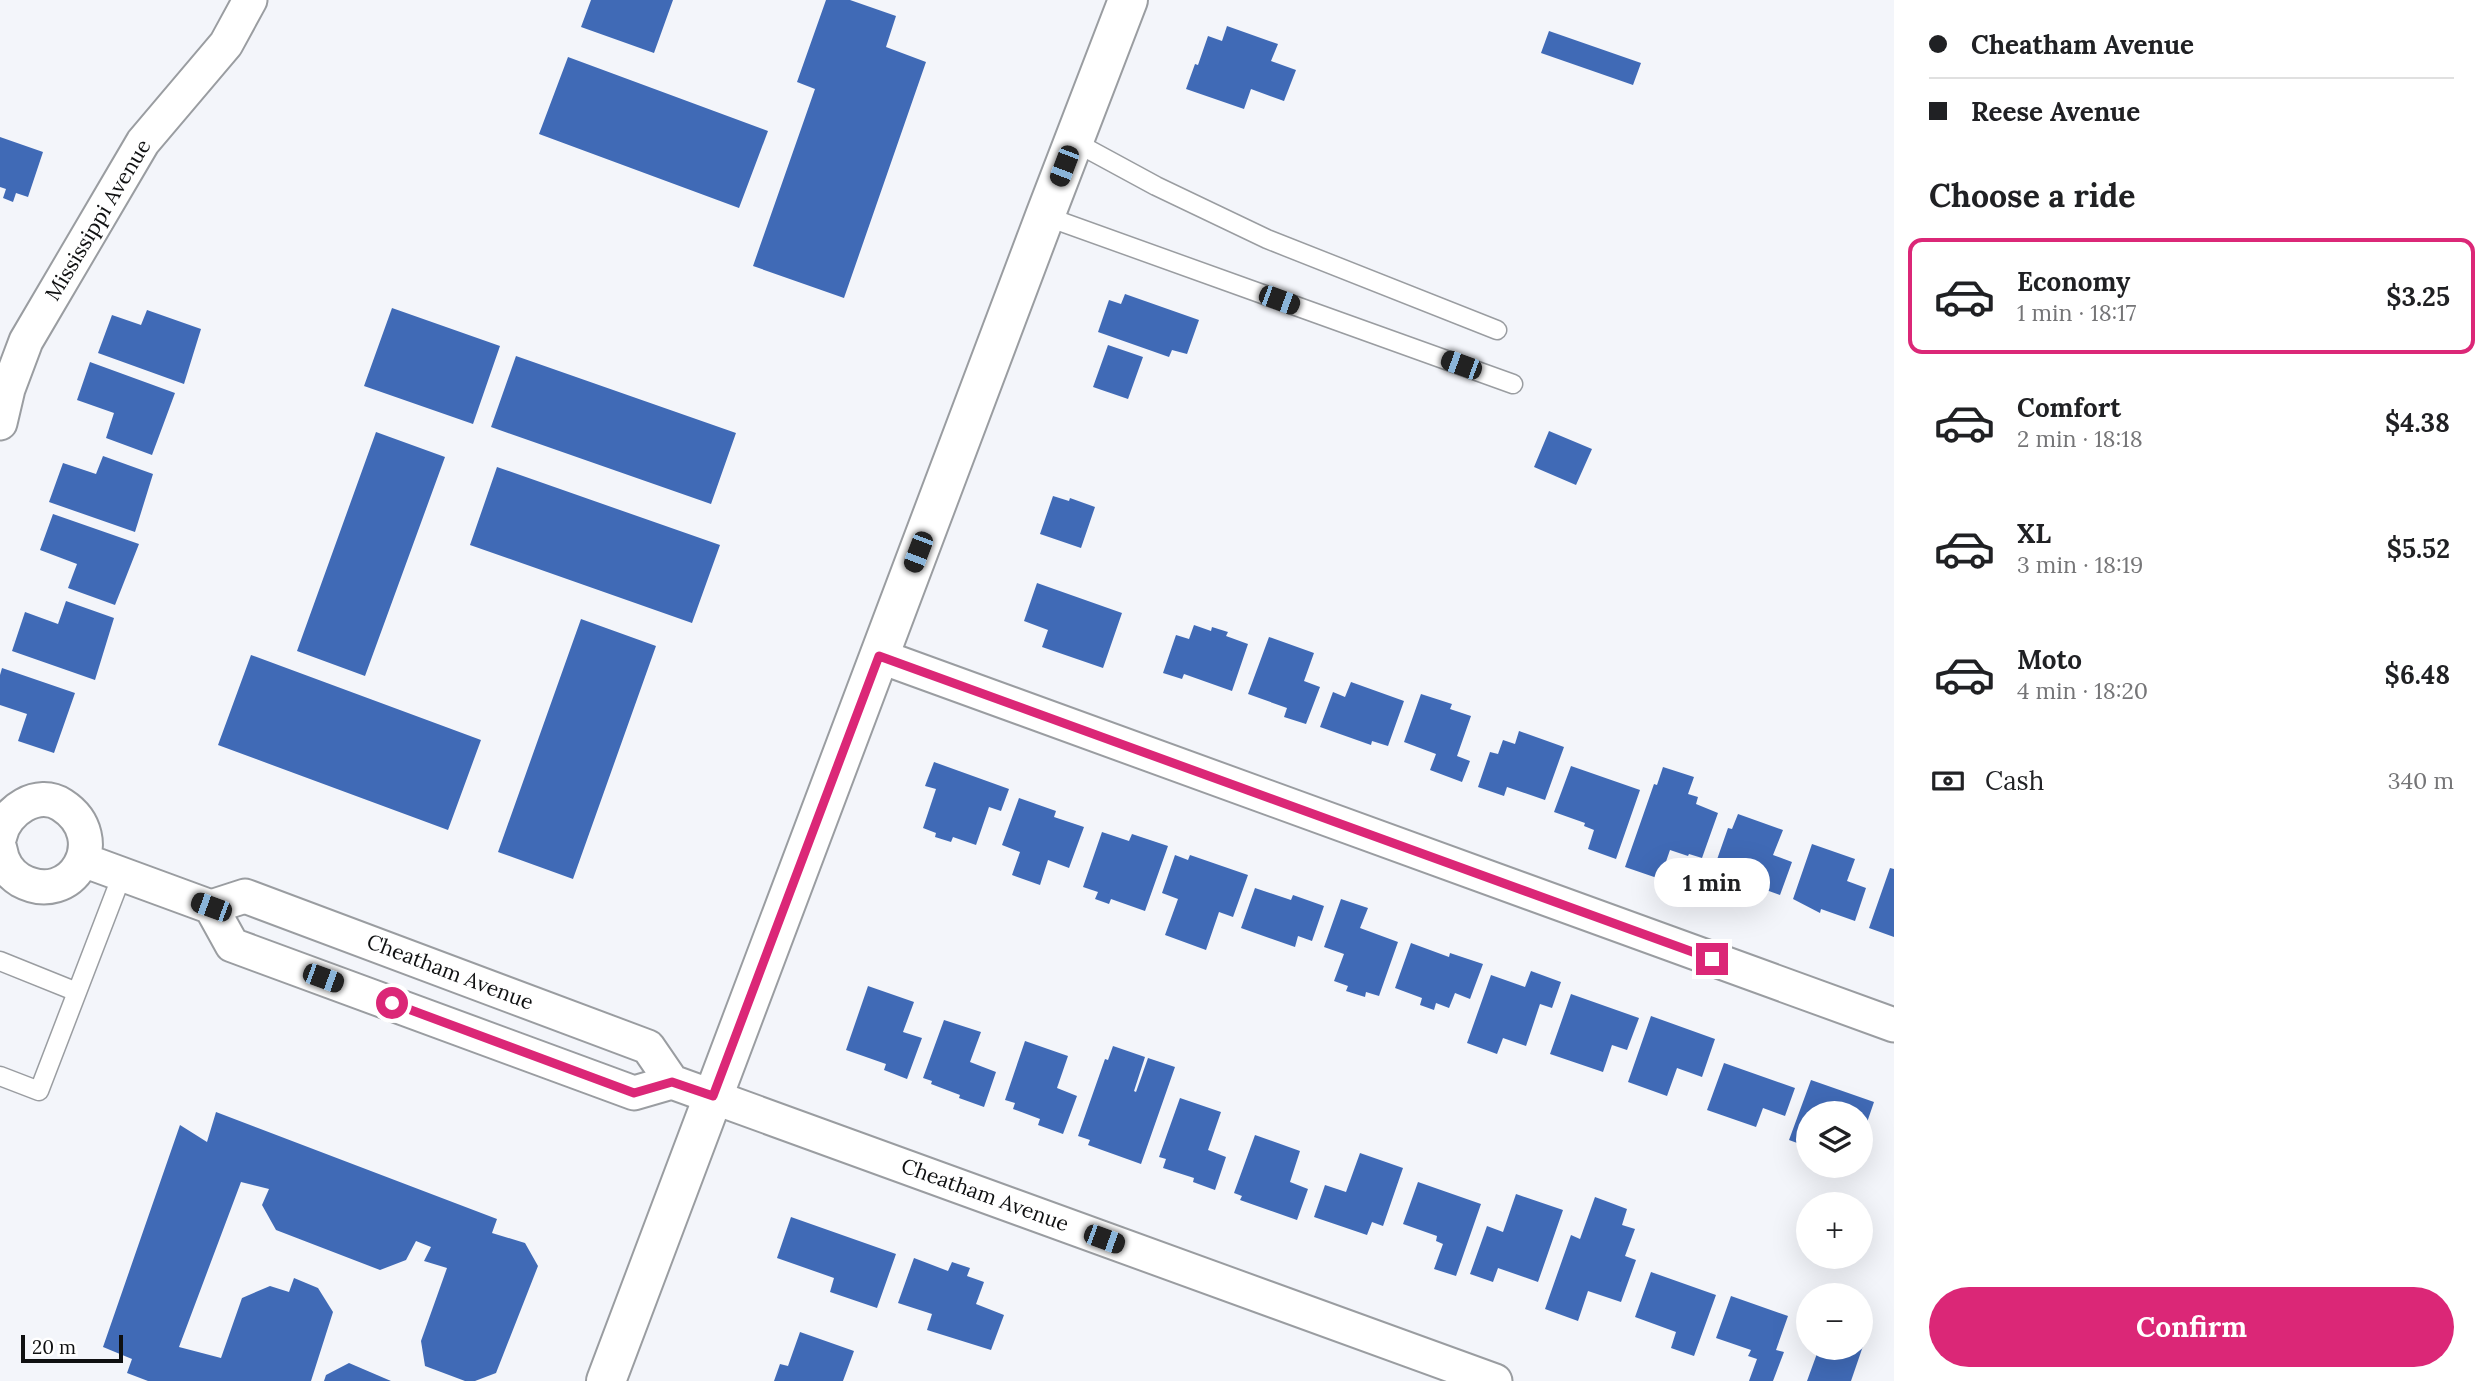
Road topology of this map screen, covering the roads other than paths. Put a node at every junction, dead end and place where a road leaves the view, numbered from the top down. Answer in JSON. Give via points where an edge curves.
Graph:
{"nodes":[{"id":1,"x":250,"y":0,"type":"edge"},
{"id":2,"x":1128,"y":0,"type":"edge"},
{"id":3,"x":1073,"y":141,"type":"junction"},
{"id":4,"x":1045,"y":216,"type":"junction"},
{"id":5,"x":1497,"y":330,"type":"dead end"},
{"id":6,"x":13,"y":336,"type":"edge"},
{"id":7,"x":1513,"y":384,"type":"dead end"},
{"id":8,"x":0,"y":424,"type":"edge"},
{"id":9,"x":879,"y":656,"type":"junction"},
{"id":10,"x":0,"y":835,"type":"edge"},
{"id":11,"x":83,"y":860,"type":"junction"},
{"id":12,"x":122,"y":875,"type":"junction"},
{"id":13,"x":211,"y":907,"type":"junction"},
{"id":14,"x":0,"y":961,"type":"edge"},
{"id":15,"x":78,"y":992,"type":"junction"},
{"id":16,"x":1894,"y":1025,"type":"edge"},
{"id":17,"x":0,"y":1076,"type":"edge"},
{"id":18,"x":672,"y":1082,"type":"junction"},
{"id":19,"x":713,"y":1096,"type":"junction"},
{"id":20,"x":606,"y":1381,"type":"edge"},
{"id":21,"x":1495,"y":1381,"type":"edge"}],
"edges":[{"from":1,"to":6,"type":"street","name":"Mississippi Avenue","via":[[226,44],[143,142]]},
{"from":2,"to":3,"type":"street"},
{"from":3,"to":4,"type":"street"},
{"from":3,"to":5,"type":"lane","via":[[1156,187],[1267,239]]},
{"from":4,"to":7,"type":"lane"},
{"from":4,"to":9,"type":"street"},
{"from":6,"to":8,"type":"street","name":"Mississippi Avenue"},
{"from":9,"to":16,"type":"street"},
{"from":9,"to":19,"type":"street"},
{"from":10,"to":11,"type":"street","via":[[6,867],[27,884],[40,887],[66,881]]},
{"from":10,"to":11,"type":"street","via":[[15,810],[36,800],[59,802],[77,816],[86,837]]},
{"from":11,"to":12,"type":"street"},
{"from":12,"to":13,"type":"street"},
{"from":12,"to":15,"type":"lane"},
{"from":13,"to":18,"type":"street","name":"Cheatham Avenue","via":[[245,896],[636,1042],[648,1047]]},
{"from":13,"to":18,"type":"street","via":[[232,945],[634,1093]]},
{"from":14,"to":15,"type":"lane"},
{"from":15,"to":17,"type":"lane","via":[[39,1091]]},
{"from":18,"to":19,"type":"street","name":"Cheatham Avenue"},
{"from":19,"to":20,"type":"street"},
{"from":19,"to":21,"type":"street","name":"Cheatham Avenue"}]}
